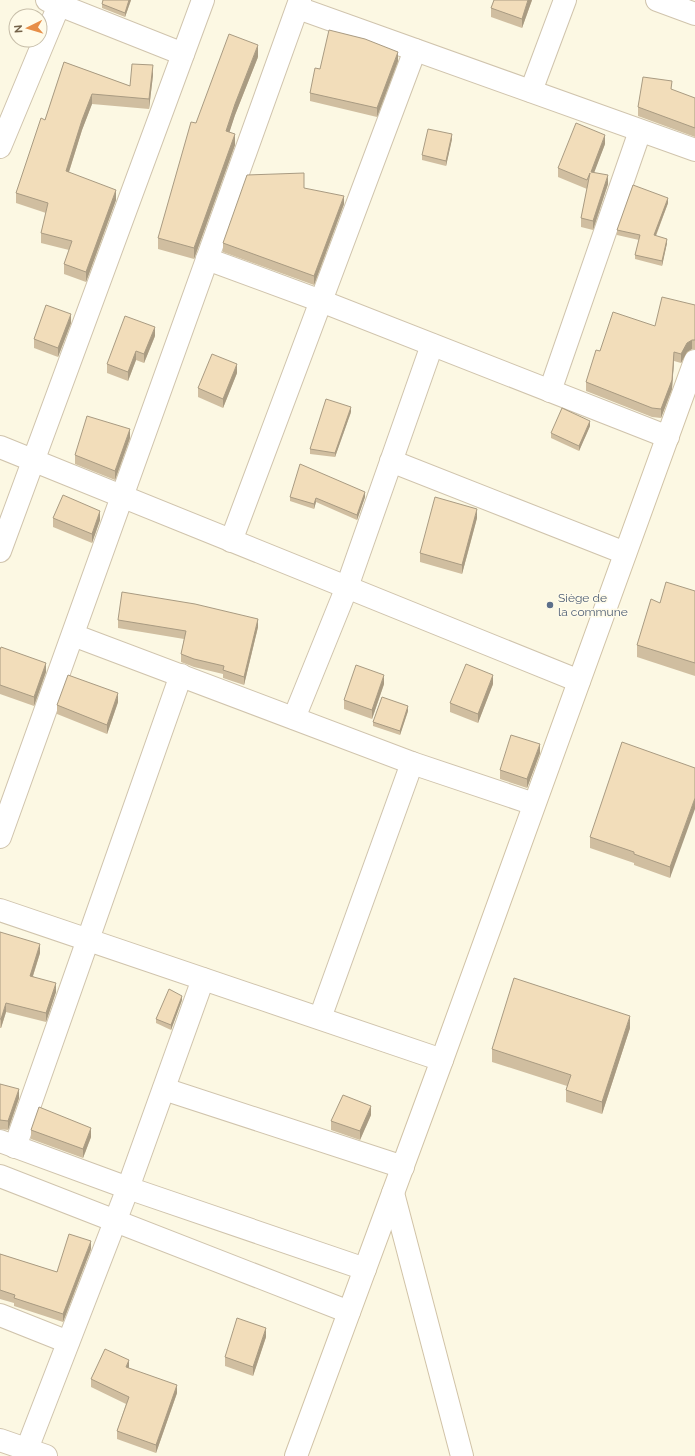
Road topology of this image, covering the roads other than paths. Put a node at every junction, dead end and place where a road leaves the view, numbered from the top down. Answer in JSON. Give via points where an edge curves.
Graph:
{"nodes":[{"id":1,"x":203,"y":0,"type":"edge"},
{"id":2,"x":565,"y":0,"type":"edge"},
{"id":3,"x":657,"y":0,"type":"edge"},
{"id":4,"x":53,"y":2,"type":"edge"},
{"id":5,"x":299,"y":4,"type":"edge"},
{"id":6,"x":695,"y":14,"type":"edge"},
{"id":7,"x":415,"y":50,"type":"junction"},
{"id":8,"x":183,"y":54,"type":"junction"},
{"id":9,"x":531,"y":91,"type":"junction"},
{"id":10,"x":640,"y":131,"type":"junction"},
{"id":11,"x":0,"y":148,"type":"edge"},
{"id":12,"x":695,"y":150,"type":"edge"},
{"id":13,"x":207,"y":259,"type":"junction"},
{"id":14,"x":321,"y":301,"type":"junction"},
{"id":15,"x":432,"y":345,"type":"junction"},
{"id":16,"x":695,"y":361,"type":"edge"},
{"id":17,"x":550,"y":391,"type":"junction"},
{"id":18,"x":668,"y":437,"type":"junction"},
{"id":19,"x":0,"y":447,"type":"edge"},
{"id":20,"x":391,"y":460,"type":"junction"},
{"id":21,"x":34,"y":461,"type":"junction"},
{"id":22,"x":122,"y":496,"type":"junction"},
{"id":23,"x":231,"y":540,"type":"junction"},
{"id":24,"x":0,"y":551,"type":"edge"},
{"id":25,"x":625,"y":554,"type":"junction"},
{"id":26,"x":347,"y":588,"type":"junction"},
{"id":27,"x":73,"y":635,"type":"junction"},
{"id":28,"x":181,"y":675,"type":"junction"},
{"id":29,"x":579,"y":681,"type":"junction"},
{"id":30,"x":294,"y":718,"type":"junction"},
{"id":31,"x":412,"y":763,"type":"junction"},
{"id":32,"x":534,"y":804,"type":"junction"},
{"id":33,"x":0,"y":837,"type":"edge"},
{"id":34,"x":0,"y":910,"type":"edge"},
{"id":35,"x":88,"y":940,"type":"junction"},
{"id":36,"x":203,"y":979,"type":"junction"},
{"id":37,"x":320,"y":1018,"type":"junction"},
{"id":38,"x":442,"y":1060,"type":"junction"},
{"id":39,"x":164,"y":1089,"type":"junction"},
{"id":40,"x":7,"y":1144,"type":"edge"},
{"id":41,"x":403,"y":1167,"type":"junction"},
{"id":42,"x":0,"y":1176,"type":"edge"},
{"id":43,"x":128,"y":1188,"type":"junction"},
{"id":44,"x":393,"y":1193,"type":"junction"},
{"id":45,"x":115,"y":1221,"type":"junction"},
{"id":46,"x":365,"y":1269,"type":"junction"},
{"id":47,"x":349,"y":1312,"type":"junction"},
{"id":48,"x":0,"y":1315,"type":"edge"},
{"id":49,"x":68,"y":1342,"type":"junction"},
{"id":50,"x":0,"y":1440,"type":"edge"},
{"id":51,"x":36,"y":1453,"type":"edge"},
{"id":52,"x":296,"y":1456,"type":"edge"},
{"id":53,"x":462,"y":1456,"type":"edge"}],
"edges":[{"from":1,"to":8,"type":"street"},
{"from":2,"to":9,"type":"street"},
{"from":3,"to":6,"type":"street"},
{"from":4,"to":8,"type":"street"},
{"from":4,"to":11,"type":"street"},
{"from":5,"to":7,"type":"street"},
{"from":5,"to":13,"type":"street"},
{"from":7,"to":9,"type":"street"},
{"from":7,"to":14,"type":"street"},
{"from":8,"to":21,"type":"street"},
{"from":9,"to":10,"type":"street"},
{"from":10,"to":12,"type":"street"},
{"from":10,"to":17,"type":"street"},
{"from":13,"to":14,"type":"street"},
{"from":13,"to":22,"type":"street"},
{"from":14,"to":15,"type":"street"},
{"from":14,"to":23,"type":"street"},
{"from":15,"to":17,"type":"street"},
{"from":15,"to":20,"type":"street"},
{"from":16,"to":18,"type":"street"},
{"from":17,"to":18,"type":"street"},
{"from":18,"to":25,"type":"street"},
{"from":19,"to":21,"type":"street"},
{"from":20,"to":25,"type":"street"},
{"from":20,"to":26,"type":"street"},
{"from":21,"to":22,"type":"street"},
{"from":21,"to":24,"type":"street"},
{"from":22,"to":23,"type":"street"},
{"from":22,"to":27,"type":"street"},
{"from":23,"to":26,"type":"street"},
{"from":25,"to":29,"type":"street"},
{"from":26,"to":29,"type":"street"},
{"from":26,"to":30,"type":"street"},
{"from":27,"to":28,"type":"street"},
{"from":27,"to":33,"type":"street"},
{"from":28,"to":30,"type":"street"},
{"from":28,"to":35,"type":"street"},
{"from":29,"to":32,"type":"street"},
{"from":30,"to":31,"type":"street"},
{"from":31,"to":32,"type":"street"},
{"from":31,"to":37,"type":"street"},
{"from":32,"to":38,"type":"street"},
{"from":34,"to":35,"type":"street"},
{"from":35,"to":36,"type":"street"},
{"from":35,"to":40,"type":"street"},
{"from":36,"to":37,"type":"street"},
{"from":36,"to":39,"type":"street"},
{"from":37,"to":38,"type":"street"},
{"from":38,"to":41,"type":"street"},
{"from":39,"to":41,"type":"street"},
{"from":39,"to":43,"type":"street"},
{"from":40,"to":43,"type":"street"},
{"from":41,"to":44,"type":"street"},
{"from":42,"to":45,"type":"street"},
{"from":43,"to":45,"type":"street"},
{"from":43,"to":46,"type":"street"},
{"from":44,"to":46,"type":"street"},
{"from":44,"to":53,"type":"street"},
{"from":45,"to":47,"type":"street"},
{"from":45,"to":49,"type":"street"},
{"from":46,"to":47,"type":"street"},
{"from":47,"to":52,"type":"street"},
{"from":48,"to":49,"type":"street"},
{"from":49,"to":51,"type":"street"},
{"from":50,"to":51,"type":"street"}]}
